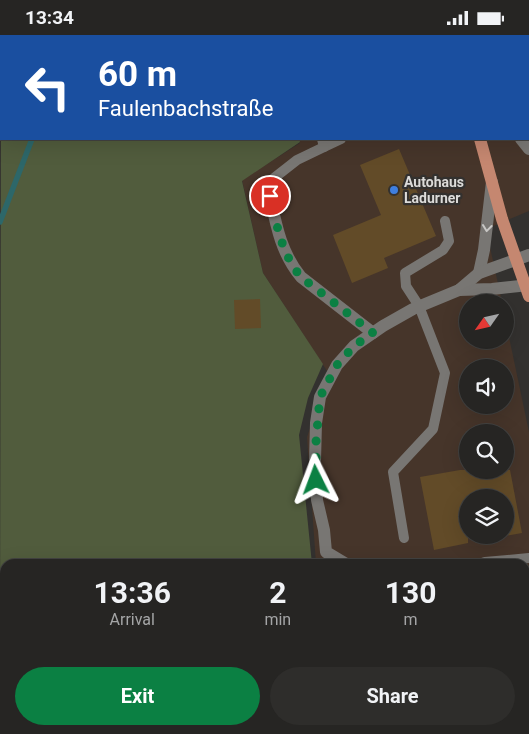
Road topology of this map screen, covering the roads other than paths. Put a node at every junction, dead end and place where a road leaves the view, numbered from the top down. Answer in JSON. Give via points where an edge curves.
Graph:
{"nodes":[{"id":1,"x":336,"y":140,"type":"edge"},
{"id":2,"x":480,"y":140,"type":"edge"},
{"id":3,"x":323,"y":143,"type":"edge"},
{"id":4,"x":492,"y":182,"type":"junction"},
{"id":5,"x":270,"y":196,"type":"joint"},
{"id":6,"x":444,"y":221,"type":"dead end"},
{"id":7,"x":529,"y":255,"type":"edge"},
{"id":8,"x":516,"y":259,"type":"junction"},
{"id":9,"x":479,"y":273,"type":"junction"},
{"id":10,"x":528,"y":289,"type":"edge"},
{"id":11,"x":459,"y":290,"type":"junction"},
{"id":12,"x":419,"y":306,"type":"junction"},
{"id":13,"x":373,"y":333,"type":"junction"},
{"id":14,"x":404,"y":538,"type":"dead end"},
{"id":15,"x":327,"y":558,"type":"edge"}],
"edges":[{"from":1,"to":3,"type":"lane"},
{"from":2,"to":4,"type":"main road"},
{"from":3,"to":5,"type":"lane","via":[[274,177]]},
{"from":4,"to":8,"type":"main road"},
{"from":4,"to":9,"type":"street","one_way":true},
{"from":5,"to":13,"type":"street","via":[[279,237],[292,266],[301,277]]},
{"from":6,"to":12,"type":"lane","via":[[449,241],[443,250],[405,273],[406,286]]},
{"from":7,"to":8,"type":"street"},
{"from":8,"to":9,"type":"street"},
{"from":8,"to":10,"type":"main road"},
{"from":9,"to":11,"type":"street"},
{"from":10,"to":11,"type":"street"},
{"from":11,"to":12,"type":"street"},
{"from":12,"to":13,"type":"street"},
{"from":12,"to":14,"type":"lane","via":[[445,373],[433,429],[393,472]]},
{"from":13,"to":15,"type":"street","via":[[354,346],[337,365],[320,397],[315,461],[317,500]]}]}
